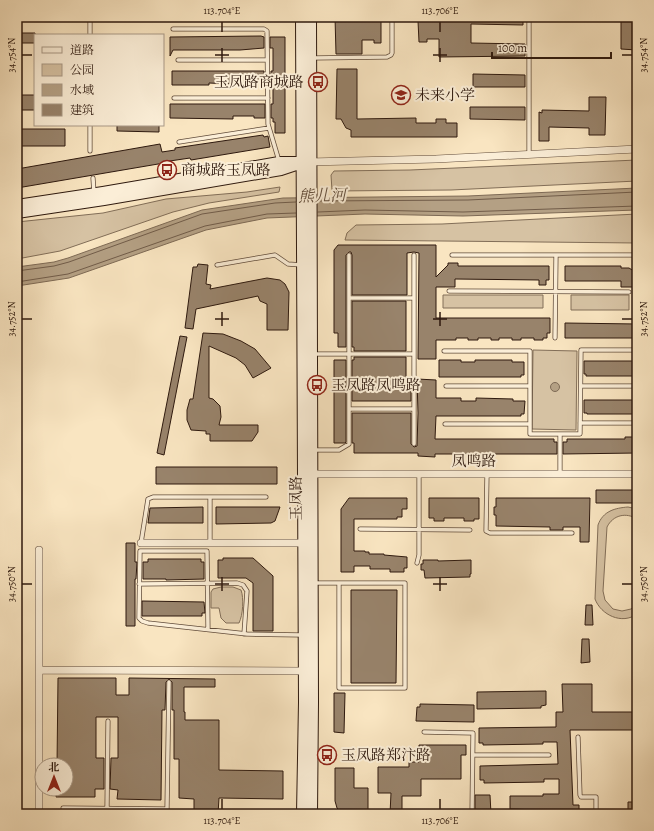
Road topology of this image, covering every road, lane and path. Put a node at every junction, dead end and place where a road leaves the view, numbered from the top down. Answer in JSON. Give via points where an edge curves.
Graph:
{"nodes":[{"id":1,"x":90,"y":17,"type":"edge"},
{"id":2,"x":301,"y":17,"type":"edge"},
{"id":3,"x":310,"y":17,"type":"edge"},
{"id":4,"x":392,"y":17,"type":"edge"},
{"id":5,"x":529,"y":17,"type":"edge"},
{"id":6,"x":173,"y":29,"type":"dead end"},
{"id":7,"x":90,"y":34,"type":"edge"},
{"id":8,"x":311,"y":58,"type":"junction"},
{"id":9,"x":178,"y":60,"type":"dead end"},
{"id":10,"x":267,"y":60,"type":"junction"},
{"id":11,"x":174,"y":98,"type":"dead end"},
{"id":12,"x":268,"y":98,"type":"junction"},
{"id":13,"x":90,"y":126,"type":"edge"},
{"id":14,"x":269,"y":128,"type":"junction"},
{"id":15,"x":179,"y":142,"type":"dead end"},
{"id":16,"x":637,"y":149,"type":"edge"},
{"id":17,"x":90,"y":151,"type":"dead end"},
{"id":18,"x":529,"y":154,"type":"junction"},
{"id":19,"x":279,"y":162,"type":"junction"},
{"id":20,"x":306,"y":162,"type":"junction"},
{"id":21,"x":93,"y":178,"type":"dead end"},
{"id":22,"x":94,"y":194,"type":"junction"},
{"id":23,"x":17,"y":205,"type":"edge"},
{"id":24,"x":17,"y":213,"type":"edge"},
{"id":25,"x":306,"y":230,"type":"junction"},
{"id":26,"x":452,"y":254,"type":"dead end"},
{"id":27,"x":349,"y":255,"type":"dead end"},
{"id":28,"x":414,"y":255,"type":"dead end"},
{"id":29,"x":556,"y":255,"type":"junction"},
{"id":30,"x":637,"y":255,"type":"edge"},
{"id":31,"x":217,"y":265,"type":"dead end"},
{"id":32,"x":302,"y":265,"type":"junction"},
{"id":33,"x":449,"y":291,"type":"dead end"},
{"id":34,"x":556,"y":292,"type":"junction"},
{"id":35,"x":629,"y":292,"type":"dead end"},
{"id":36,"x":349,"y":298,"type":"junction"},
{"id":37,"x":414,"y":298,"type":"junction"},
{"id":38,"x":556,"y":338,"type":"dead end"},
{"id":39,"x":637,"y":350,"type":"edge"},
{"id":40,"x":444,"y":351,"type":"dead end"},
{"id":41,"x":311,"y":354,"type":"junction"},
{"id":42,"x":349,"y":354,"type":"junction"},
{"id":43,"x":414,"y":354,"type":"junction"},
{"id":44,"x":446,"y":386,"type":"dead end"},
{"id":45,"x":530,"y":386,"type":"junction"},
{"id":46,"x":581,"y":386,"type":"junction"},
{"id":47,"x":635,"y":386,"type":"dead end"},
{"id":48,"x":349,"y":409,"type":"junction"},
{"id":49,"x":414,"y":409,"type":"junction"},
{"id":50,"x":580,"y":423,"type":"junction"},
{"id":51,"x":637,"y":423,"type":"edge"},
{"id":52,"x":445,"y":424,"type":"dead end"},
{"id":53,"x":530,"y":424,"type":"junction"},
{"id":54,"x":560,"y":434,"type":"junction"},
{"id":55,"x":414,"y":444,"type":"dead end"},
{"id":56,"x":311,"y":450,"type":"junction"},
{"id":57,"x":311,"y":474,"type":"junction"},
{"id":58,"x":419,"y":474,"type":"junction"},
{"id":59,"x":487,"y":474,"type":"junction"},
{"id":60,"x":560,"y":474,"type":"junction"},
{"id":61,"x":637,"y":474,"type":"edge"},
{"id":62,"x":210,"y":497,"type":"junction"},
{"id":63,"x":266,"y":497,"type":"dead end"},
{"id":64,"x":360,"y":529,"type":"dead end"},
{"id":65,"x":419,"y":530,"type":"junction"},
{"id":66,"x":470,"y":530,"type":"dead end"},
{"id":67,"x":572,"y":534,"type":"dead end"},
{"id":68,"x":141,"y":543,"type":"joint"},
{"id":69,"x":210,"y":543,"type":"junction"},
{"id":70,"x":302,"y":543,"type":"junction"},
{"id":71,"x":39,"y":550,"type":"dead end"},
{"id":72,"x":417,"y":562,"type":"dead end"},
{"id":73,"x":312,"y":583,"type":"junction"},
{"id":74,"x":339,"y":583,"type":"junction"},
{"id":75,"x":139,"y":584,"type":"junction"},
{"id":76,"x":207,"y":584,"type":"junction"},
{"id":77,"x":208,"y":630,"type":"junction"},
{"id":78,"x":244,"y":634,"type":"junction"},
{"id":79,"x":303,"y":635,"type":"junction"},
{"id":80,"x":39,"y":670,"type":"junction"},
{"id":81,"x":303,"y":671,"type":"junction"},
{"id":82,"x":169,"y":682,"type":"dead end"},
{"id":83,"x":108,"y":721,"type":"dead end"},
{"id":84,"x":424,"y":732,"type":"dead end"},
{"id":85,"x":578,"y":737,"type":"dead end"},
{"id":86,"x":473,"y":755,"type":"junction"},
{"id":87,"x":549,"y":755,"type":"dead end"},
{"id":88,"x":62,"y":808,"type":"dead end"},
{"id":89,"x":107,"y":808,"type":"junction"},
{"id":90,"x":120,"y":808,"type":"junction"},
{"id":91,"x":39,"y":814,"type":"edge"},
{"id":92,"x":120,"y":814,"type":"edge"},
{"id":93,"x":302,"y":814,"type":"edge"},
{"id":94,"x":312,"y":814,"type":"edge"},
{"id":95,"x":472,"y":814,"type":"edge"},
{"id":96,"x":504,"y":814,"type":"edge"},
{"id":97,"x":539,"y":814,"type":"edge"},
{"id":98,"x":596,"y":814,"type":"edge"}],
"edges":[{"from":1,"to":7,"type":"lane"},
{"from":2,"to":20,"type":"street"},
{"from":3,"to":8,"type":"street"},
{"from":4,"to":8,"type":"lane","via":[[391,55]]},
{"from":5,"to":18,"type":"lane"},
{"from":6,"to":10,"type":"lane","via":[[264,29],[267,31]]},
{"from":8,"to":20,"type":"street"},
{"from":9,"to":10,"type":"lane"},
{"from":10,"to":12,"type":"lane"},
{"from":11,"to":12,"type":"lane"},
{"from":12,"to":14,"type":"lane"},
{"from":13,"to":17,"type":"lane"},
{"from":14,"to":15,"type":"lane"},
{"from":14,"to":19,"type":"lane"},
{"from":16,"to":18,"type":"street"},
{"from":18,"to":20,"type":"street"},
{"from":19,"to":20,"type":"street"},
{"from":19,"to":22,"type":"street"},
{"from":20,"to":24,"type":"street","via":[[273,171]]},
{"from":20,"to":25,"type":"street","name":"玉凤路"},
{"from":21,"to":22,"type":"lane"},
{"from":22,"to":23,"type":"street"},
{"from":25,"to":32,"type":"street","name":"玉凤路"},
{"from":25,"to":41,"type":"street","name":"玉凤路"},
{"from":26,"to":29,"type":"lane"},
{"from":27,"to":36,"type":"lane"},
{"from":28,"to":37,"type":"lane"},
{"from":29,"to":30,"type":"lane"},
{"from":29,"to":34,"type":"lane"},
{"from":31,"to":32,"type":"lane","via":[[275,255],[288,264]]},
{"from":32,"to":70,"type":"street","name":"玉凤路"},
{"from":33,"to":34,"type":"lane"},
{"from":34,"to":35,"type":"lane"},
{"from":34,"to":38,"type":"lane"},
{"from":36,"to":37,"type":"lane"},
{"from":36,"to":42,"type":"lane"},
{"from":37,"to":43,"type":"lane"},
{"from":39,"to":46,"type":"lane","via":[[581,350]]},
{"from":40,"to":45,"type":"lane","via":[[530,351]]},
{"from":41,"to":42,"type":"lane"},
{"from":41,"to":56,"type":"street","name":"玉凤路"},
{"from":42,"to":43,"type":"lane"},
{"from":42,"to":48,"type":"lane"},
{"from":43,"to":49,"type":"lane"},
{"from":44,"to":45,"type":"lane"},
{"from":45,"to":53,"type":"lane"},
{"from":46,"to":47,"type":"lane"},
{"from":46,"to":50,"type":"lane"},
{"from":48,"to":49,"type":"lane"},
{"from":48,"to":56,"type":"lane","via":[[349,444],[339,450]]},
{"from":49,"to":55,"type":"lane"},
{"from":50,"to":51,"type":"lane"},
{"from":50,"to":54,"type":"lane","via":[[580,434]]},
{"from":52,"to":53,"type":"lane"},
{"from":53,"to":54,"type":"lane","via":[[530,434]]},
{"from":54,"to":60,"type":"lane"},
{"from":56,"to":57,"type":"street","name":"玉凤路"},
{"from":57,"to":58,"type":"street","name":"凤鸣路"},
{"from":57,"to":73,"type":"street","name":"玉凤路"},
{"from":58,"to":59,"type":"street","name":"凤鸣路"},
{"from":58,"to":65,"type":"lane"},
{"from":59,"to":60,"type":"street","name":"凤鸣路"},
{"from":59,"to":67,"type":"lane","via":[[486,531]]},
{"from":60,"to":61,"type":"street","name":"凤鸣路"},
{"from":62,"to":63,"type":"lane"},
{"from":62,"to":68,"type":"lane","via":[[148,499]]},
{"from":62,"to":69,"type":"lane"},
{"from":64,"to":65,"type":"lane"},
{"from":65,"to":66,"type":"lane"},
{"from":65,"to":72,"type":"lane"},
{"from":68,"to":69,"type":"street"},
{"from":69,"to":70,"type":"street"},
{"from":70,"to":79,"type":"street","name":"玉凤路"},
{"from":71,"to":80,"type":"street"},
{"from":73,"to":74,"type":"lane"},
{"from":73,"to":94,"type":"street","name":"玉凤路"},
{"from":74,"to":74,"type":"lane","via":[[405,583],[405,688],[339,688]]},
{"from":75,"to":76,"type":"lane"},
{"from":75,"to":76,"type":"lane","via":[[140,551],[207,551]]},
{"from":75,"to":77,"type":"lane","via":[[139,618],[142,621]]},
{"from":76,"to":77,"type":"lane"},
{"from":76,"to":78,"type":"lane","via":[[237,583],[245,587],[247,591]]},
{"from":77,"to":78,"type":"lane"},
{"from":78,"to":79,"type":"lane"},
{"from":79,"to":81,"type":"street","name":"玉凤路"},
{"from":80,"to":81,"type":"street"},
{"from":80,"to":91,"type":"street"},
{"from":81,"to":93,"type":"street","name":"玉凤路"},
{"from":82,"to":90,"type":"lane","via":[[167,809]]},
{"from":83,"to":89,"type":"lane"},
{"from":84,"to":86,"type":"lane","via":[[473,733]]},
{"from":85,"to":98,"type":"lane","via":[[580,795],[581,798],[596,798]]},
{"from":86,"to":87,"type":"lane"},
{"from":86,"to":95,"type":"lane"},
{"from":88,"to":89,"type":"lane"},
{"from":89,"to":90,"type":"lane"},
{"from":90,"to":92,"type":"lane"},
{"from":96,"to":97,"type":"lane"}]}
